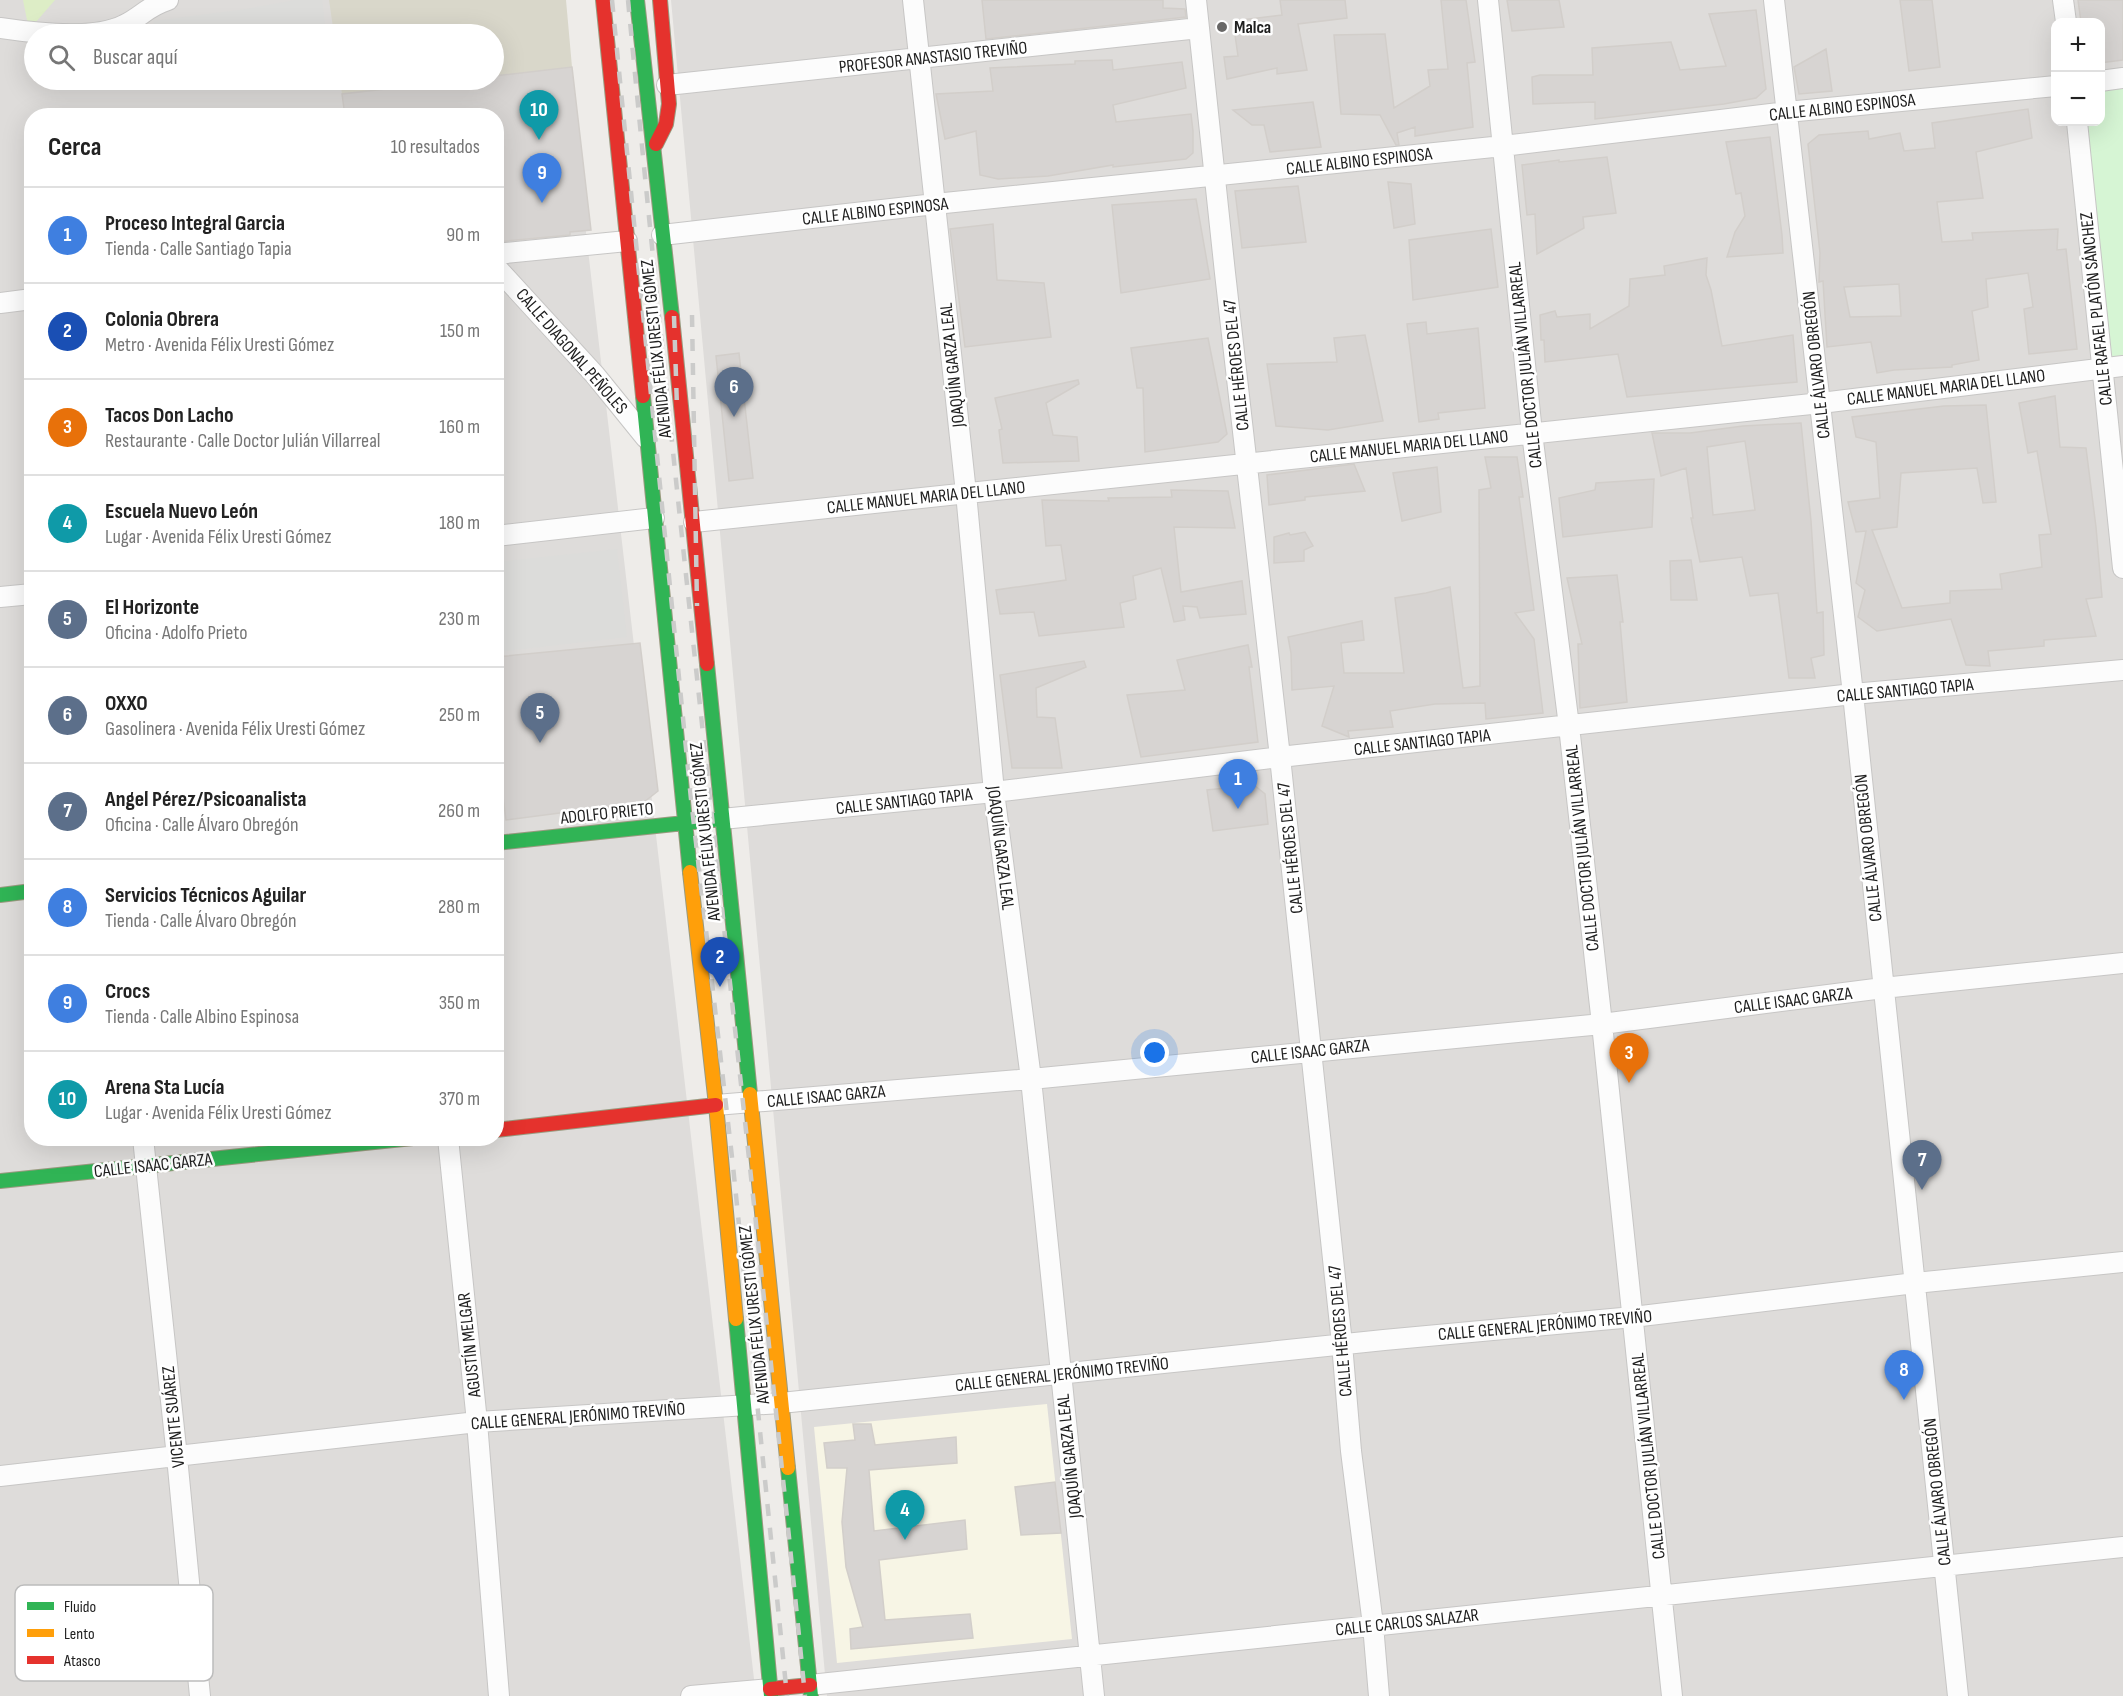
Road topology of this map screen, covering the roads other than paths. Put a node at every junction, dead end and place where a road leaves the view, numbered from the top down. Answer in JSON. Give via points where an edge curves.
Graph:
{"nodes":[{"id":1,"x":168,"y":0,"type":"edge"},
{"id":2,"x":637,"y":0,"type":"edge"},
{"id":3,"x":660,"y":0,"type":"edge"},
{"id":4,"x":913,"y":0,"type":"edge"},
{"id":5,"x":1196,"y":0,"type":"edge"},
{"id":6,"x":1488,"y":0,"type":"edge"},
{"id":7,"x":1774,"y":0,"type":"edge"},
{"id":8,"x":2063,"y":0,"type":"edge"},
{"id":9,"x":603,"y":2,"type":"edge"},
{"id":10,"x":2065,"y":18,"type":"edge"},
{"id":11,"x":127,"y":24,"type":"edge"},
{"id":12,"x":0,"y":28,"type":"edge"},
{"id":13,"x":1199,"y":28,"type":"junction"},
{"id":14,"x":24,"y":31,"type":"edge"},
{"id":15,"x":919,"y":58,"type":"junction"},
{"id":16,"x":2123,"y":78,"type":"edge"},
{"id":17,"x":2105,"y":80,"type":"edge"},
{"id":18,"x":667,"y":85,"type":"junction"},
{"id":19,"x":2051,"y":86,"type":"edge"},
{"id":20,"x":1787,"y":112,"type":"junction"},
{"id":21,"x":2077,"y":126,"type":"edge"},
{"id":22,"x":604,"y":132,"type":"dead end"},
{"id":23,"x":1503,"y":146,"type":"junction"},
{"id":24,"x":652,"y":149,"type":"junction"},
{"id":25,"x":619,"y":155,"type":"junction"},
{"id":26,"x":1215,"y":175,"type":"junction"},
{"id":27,"x":935,"y":204,"type":"junction"},
{"id":28,"x":662,"y":235,"type":"junction"},
{"id":29,"x":627,"y":241,"type":"junction"},
{"id":30,"x":504,"y":253,"type":"edge"},
{"id":31,"x":504,"y":276,"type":"edge"},
{"id":32,"x":24,"y":300,"type":"edge"},
{"id":33,"x":0,"y":303,"type":"edge"},
{"id":34,"x":2123,"y":366,"type":"edge"},
{"id":35,"x":2102,"y":369,"type":"junction"},
{"id":36,"x":1821,"y":402,"type":"junction"},
{"id":37,"x":1532,"y":433,"type":"junction"},
{"id":38,"x":646,"y":438,"type":"junction"},
{"id":39,"x":1247,"y":463,"type":"junction"},
{"id":40,"x":966,"y":493,"type":"junction"},
{"id":41,"x":654,"y":518,"type":"junction"},
{"id":42,"x":694,"y":522,"type":"junction"},
{"id":43,"x":504,"y":535,"type":"edge"},
{"id":44,"x":2123,"y":568,"type":"edge"},
{"id":45,"x":24,"y":595,"type":"edge"},
{"id":46,"x":0,"y":597,"type":"edge"},
{"id":47,"x":2123,"y":670,"type":"edge"},
{"id":48,"x":1853,"y":694,"type":"junction"},
{"id":49,"x":1569,"y":726,"type":"junction"},
{"id":50,"x":1280,"y":757,"type":"junction"},
{"id":51,"x":994,"y":792,"type":"junction"},
{"id":52,"x":722,"y":819,"type":"junction"},
{"id":53,"x":684,"y":823,"type":"junction"},
{"id":54,"x":504,"y":842,"type":"edge"},
{"id":55,"x":24,"y":892,"type":"edge"},
{"id":56,"x":0,"y":895,"type":"edge"},
{"id":57,"x":2123,"y":963,"type":"edge"},
{"id":58,"x":1883,"y":988,"type":"junction"},
{"id":59,"x":1602,"y":1024,"type":"junction"},
{"id":60,"x":1312,"y":1051,"type":"junction"},
{"id":61,"x":1031,"y":1079,"type":"junction"},
{"id":62,"x":751,"y":1102,"type":"junction"},
{"id":63,"x":716,"y":1106,"type":"junction"},
{"id":64,"x":504,"y":1129,"type":"edge"},
{"id":65,"x":144,"y":1146,"type":"edge"},
{"id":66,"x":337,"y":1146,"type":"edge"},
{"id":67,"x":449,"y":1146,"type":"edge"},
{"id":68,"x":146,"y":1166,"type":"junction"},
{"id":69,"x":0,"y":1181,"type":"edge"},
{"id":70,"x":2123,"y":1262,"type":"edge"},
{"id":71,"x":1915,"y":1283,"type":"junction"},
{"id":72,"x":1633,"y":1317,"type":"junction"},
{"id":73,"x":1342,"y":1344,"type":"junction"},
{"id":74,"x":1061,"y":1374,"type":"junction"},
{"id":75,"x":781,"y":1403,"type":"junction"},
{"id":76,"x":744,"y":1406,"type":"junction"},
{"id":77,"x":477,"y":1422,"type":"junction"},
{"id":78,"x":177,"y":1457,"type":"junction"},
{"id":79,"x":0,"y":1476,"type":"edge"},
{"id":80,"x":2123,"y":1547,"type":"edge"},
{"id":81,"x":1945,"y":1565,"type":"junction"},
{"id":82,"x":189,"y":1585,"type":"edge"},
{"id":83,"x":1662,"y":1595,"type":"junction"},
{"id":84,"x":1373,"y":1625,"type":"junction"},
{"id":85,"x":1090,"y":1656,"type":"junction"},
{"id":86,"x":199,"y":1681,"type":"edge"},
{"id":87,"x":811,"y":1690,"type":"edge"},
{"id":88,"x":770,"y":1693,"type":"edge"},
{"id":89,"x":200,"y":1696,"type":"edge"},
{"id":90,"x":499,"y":1696,"type":"edge"},
{"id":91,"x":691,"y":1696,"type":"edge"},
{"id":92,"x":1094,"y":1696,"type":"edge"},
{"id":93,"x":1379,"y":1696,"type":"edge"},
{"id":94,"x":1672,"y":1696,"type":"edge"},
{"id":95,"x":1958,"y":1696,"type":"edge"}],
"edges":[{"from":1,"to":11,"type":"street"},
{"from":2,"to":24,"type":"main road","name":"AVENIDA FÉLIX URESTI GÓMEZ"},
{"from":3,"to":18,"type":"main road"},
{"from":4,"to":15,"type":"street","name":"JOAQUÍN GARZA LEAL"},
{"from":5,"to":13,"type":"street","name":"CALLE HÉROES DEL 47"},
{"from":6,"to":23,"type":"street","name":"CALLE DOCTOR JULIÁN VILLARREAL"},
{"from":7,"to":20,"type":"street","name":"CALLE ÁLVARO OBREGÓN"},
{"from":8,"to":10,"type":"street"},
{"from":9,"to":25,"type":"main road","name":"AVENIDA FÉLIX URESTI GÓMEZ"},
{"from":12,"to":14,"type":"street"},
{"from":13,"to":15,"type":"street","name":"PROFESOR ANASTASIO TREVIÑO"},
{"from":13,"to":26,"type":"street","name":"CALLE HÉROES DEL 47"},
{"from":15,"to":18,"type":"street","name":"PROFESOR ANASTASIO TREVIÑO"},
{"from":15,"to":27,"type":"street","name":"JOAQUÍN GARZA LEAL"},
{"from":16,"to":17,"type":"street"},
{"from":18,"to":24,"type":"main road","via":[[666,124]]},
{"from":19,"to":20,"type":"street","name":"CALLE ALBINO ESPINOSA"},
{"from":20,"to":23,"type":"street","name":"CALLE ALBINO ESPINOSA"},
{"from":20,"to":36,"type":"street","name":"CALLE ÁLVARO OBREGÓN"},
{"from":21,"to":35,"type":"street","name":"CALLE RAFAEL PLATÓN SÁNCHEZ"},
{"from":22,"to":25,"type":"main road"},
{"from":23,"to":26,"type":"street","name":"CALLE ALBINO ESPINOSA"},
{"from":23,"to":37,"type":"street","name":"CALLE DOCTOR JULIÁN VILLARREAL"},
{"from":24,"to":28,"type":"main road","name":"AVENIDA FÉLIX URESTI GÓMEZ"},
{"from":25,"to":29,"type":"main road","name":"AVENIDA FÉLIX URESTI GÓMEZ"},
{"from":26,"to":27,"type":"street","name":"CALLE ALBINO ESPINOSA"},
{"from":26,"to":39,"type":"street","name":"CALLE HÉROES DEL 47"},
{"from":27,"to":28,"type":"street","name":"CALLE ALBINO ESPINOSA"},
{"from":27,"to":40,"type":"street","name":"JOAQUÍN GARZA LEAL"},
{"from":28,"to":42,"type":"main road","name":"AVENIDA FÉLIX URESTI GÓMEZ"},
{"from":29,"to":30,"type":"street"},
{"from":29,"to":38,"type":"main road","name":"AVENIDA FÉLIX URESTI GÓMEZ"},
{"from":31,"to":38,"type":"street","name":"CALLE DIAGONAL PEÑOLES"},
{"from":32,"to":33,"type":"street"},
{"from":34,"to":35,"type":"street","name":"CALLE MANUEL MARIA DEL LLANO"},
{"from":35,"to":36,"type":"street","name":"CALLE MANUEL MARIA DEL LLANO"},
{"from":35,"to":44,"type":"street","name":"CALLE RAFAEL PLATÓN SÁNCHEZ"},
{"from":36,"to":37,"type":"street","name":"CALLE MANUEL MARIA DEL LLANO"},
{"from":36,"to":48,"type":"street","name":"CALLE ÁLVARO OBREGÓN"},
{"from":37,"to":39,"type":"street","name":"CALLE MANUEL MARIA DEL LLANO"},
{"from":37,"to":49,"type":"street","name":"CALLE DOCTOR JULIÁN VILLARREAL"},
{"from":38,"to":41,"type":"main road","name":"AVENIDA FÉLIX URESTI GÓMEZ"},
{"from":39,"to":40,"type":"street","name":"CALLE MANUEL MARIA DEL LLANO"},
{"from":39,"to":50,"type":"street","name":"CALLE HÉROES DEL 47"},
{"from":40,"to":42,"type":"street","name":"CALLE MANUEL MARIA DEL LLANO"},
{"from":40,"to":51,"type":"street","name":"JOAQUÍN GARZA LEAL"},
{"from":41,"to":43,"type":"street"},
{"from":41,"to":53,"type":"main road","name":"AVENIDA FÉLIX URESTI GÓMEZ"},
{"from":42,"to":52,"type":"main road","name":"AVENIDA FÉLIX URESTI GÓMEZ"},
{"from":45,"to":46,"type":"street"},
{"from":47,"to":48,"type":"street","name":"CALLE SANTIAGO TAPIA"},
{"from":48,"to":49,"type":"street","name":"CALLE SANTIAGO TAPIA"},
{"from":48,"to":58,"type":"street","name":"CALLE ÁLVARO OBREGÓN"},
{"from":49,"to":50,"type":"street","name":"CALLE SANTIAGO TAPIA"},
{"from":49,"to":59,"type":"street","name":"CALLE DOCTOR JULIÁN VILLARREAL"},
{"from":50,"to":51,"type":"street","name":"CALLE SANTIAGO TAPIA"},
{"from":50,"to":60,"type":"street","name":"CALLE HÉROES DEL 47"},
{"from":51,"to":52,"type":"street","name":"CALLE SANTIAGO TAPIA"},
{"from":51,"to":61,"type":"street","name":"JOAQUÍN GARZA LEAL"},
{"from":52,"to":53,"type":"main road","name":"ADOLFO PRIETO"},
{"from":52,"to":62,"type":"main road","name":"AVENIDA FÉLIX URESTI GÓMEZ"},
{"from":53,"to":54,"type":"main road","name":"ADOLFO PRIETO"},
{"from":53,"to":63,"type":"main road","name":"AVENIDA FÉLIX URESTI GÓMEZ"},
{"from":55,"to":56,"type":"main road"},
{"from":57,"to":58,"type":"street","name":"CALLE ISAAC GARZA"},
{"from":58,"to":59,"type":"street","name":"CALLE ISAAC GARZA"},
{"from":58,"to":71,"type":"street","name":"CALLE ÁLVARO OBREGÓN"},
{"from":59,"to":60,"type":"street","name":"CALLE ISAAC GARZA"},
{"from":59,"to":72,"type":"street","name":"CALLE DOCTOR JULIÁN VILLARREAL"},
{"from":60,"to":61,"type":"street","name":"CALLE ISAAC GARZA"},
{"from":60,"to":73,"type":"street","name":"CALLE HÉROES DEL 47"},
{"from":61,"to":62,"type":"street","name":"CALLE ISAAC GARZA"},
{"from":61,"to":74,"type":"street","name":"JOAQUÍN GARZA LEAL"},
{"from":62,"to":63,"type":"street","name":"CALLE ISAAC GARZA"},
{"from":62,"to":75,"type":"main road","name":"AVENIDA FÉLIX URESTI GÓMEZ"},
{"from":63,"to":64,"type":"main road","name":"CALLE ISAAC GARZA"},
{"from":63,"to":76,"type":"main road","name":"AVENIDA FÉLIX URESTI GÓMEZ"},
{"from":65,"to":68,"type":"street","name":"VICENTE SUÁREZ"},
{"from":66,"to":68,"type":"main road","name":"CALLE ISAAC GARZA"},
{"from":67,"to":77,"type":"street","name":"AGUSTÍN MELGAR"},
{"from":68,"to":69,"type":"main road","name":"CALLE ISAAC GARZA"},
{"from":68,"to":78,"type":"street","name":"VICENTE SUÁREZ"},
{"from":70,"to":71,"type":"street","name":"CALLE GENERAL JERÓNIMO TREVIÑO"},
{"from":71,"to":72,"type":"street","name":"CALLE GENERAL JERÓNIMO TREVIÑO"},
{"from":71,"to":81,"type":"street","name":"CALLE ÁLVARO OBREGÓN"},
{"from":72,"to":73,"type":"street","name":"CALLE GENERAL JERÓNIMO TREVIÑO"},
{"from":72,"to":83,"type":"street","name":"CALLE DOCTOR JULIÁN VILLARREAL"},
{"from":73,"to":74,"type":"street","name":"CALLE GENERAL JERÓNIMO TREVIÑO"},
{"from":73,"to":84,"type":"street","name":"CALLE HÉROES DEL 47"},
{"from":74,"to":75,"type":"street","name":"CALLE GENERAL JERÓNIMO TREVIÑO"},
{"from":74,"to":85,"type":"street","name":"JOAQUÍN GARZA LEAL"},
{"from":75,"to":76,"type":"street","name":"CALLE GENERAL JERÓNIMO TREVIÑO"},
{"from":75,"to":87,"type":"main road","name":"AVENIDA FÉLIX URESTI GÓMEZ"},
{"from":76,"to":77,"type":"street","name":"CALLE GENERAL JERÓNIMO TREVIÑO"},
{"from":76,"to":88,"type":"main road","name":"AVENIDA FÉLIX URESTI GÓMEZ"},
{"from":77,"to":78,"type":"street","name":"CALLE GENERAL JERÓNIMO TREVIÑO"},
{"from":77,"to":90,"type":"street","name":"AGUSTÍN MELGAR"},
{"from":78,"to":79,"type":"street","name":"CALLE GENERAL JERÓNIMO TREVIÑO"},
{"from":78,"to":82,"type":"street","name":"VICENTE SUÁREZ"},
{"from":80,"to":81,"type":"street","name":"CALLE CARLOS SALAZAR"},
{"from":81,"to":83,"type":"street","name":"CALLE CARLOS SALAZAR"},
{"from":81,"to":95,"type":"street","name":"CALLE ÁLVARO OBREGÓN"},
{"from":83,"to":84,"type":"street","name":"CALLE CARLOS SALAZAR"},
{"from":83,"to":94,"type":"street","name":"CALLE DOCTOR JULIÁN VILLARREAL"},
{"from":84,"to":85,"type":"street","name":"CALLE CARLOS SALAZAR"},
{"from":84,"to":93,"type":"street","name":"CALLE HÉROES DEL 47"},
{"from":85,"to":87,"type":"street","name":"CALLE CARLOS SALAZAR"},
{"from":85,"to":92,"type":"street","name":"JOAQUÍN GARZA LEAL"},
{"from":86,"to":89,"type":"street","name":"VICENTE SUÁREZ"},
{"from":87,"to":88,"type":"main road","name":"CALLE CARLOS SALAZAR"},
{"from":88,"to":91,"type":"street","name":"CALLE CARLOS SALAZAR"}]}
